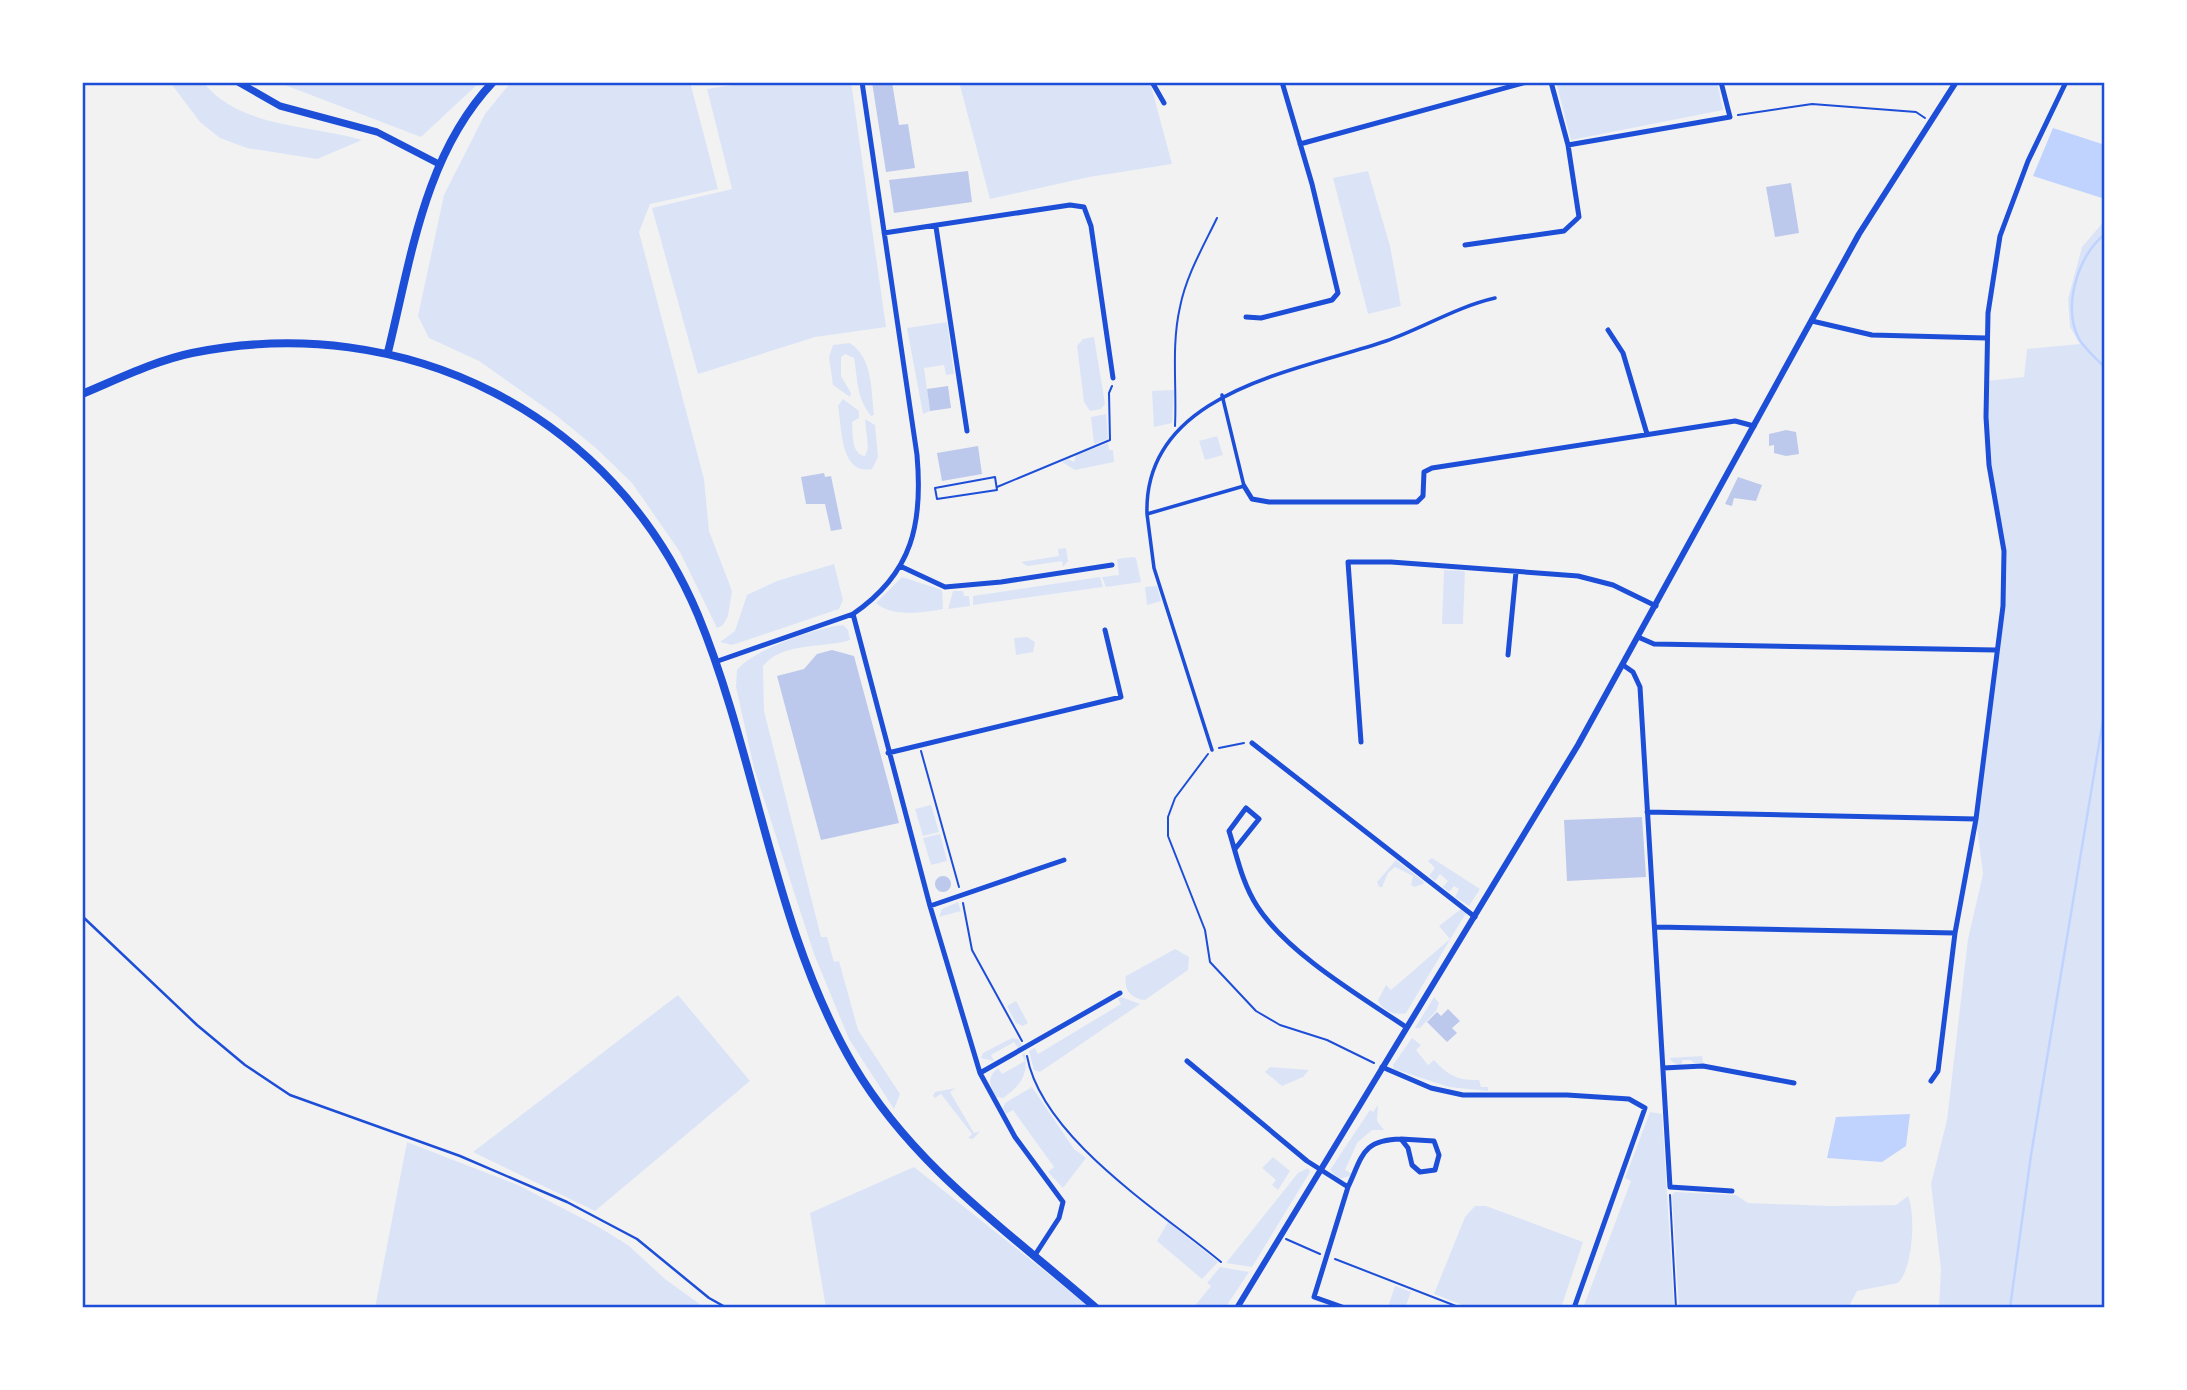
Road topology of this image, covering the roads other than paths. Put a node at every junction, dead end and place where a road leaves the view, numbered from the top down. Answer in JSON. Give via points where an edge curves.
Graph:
{"nodes":[{"id":1,"x":238,"y":82,"type":"edge"},
{"id":2,"x":493,"y":82,"type":"edge"},
{"id":3,"x":862,"y":82,"type":"edge"},
{"id":4,"x":1152,"y":82,"type":"edge"},
{"id":5,"x":1282,"y":82,"type":"edge"},
{"id":6,"x":1527,"y":82,"type":"edge"},
{"id":7,"x":1550,"y":82,"type":"edge"},
{"id":8,"x":1721,"y":82,"type":"edge"},
{"id":9,"x":1956,"y":82,"type":"edge"},
{"id":10,"x":2066,"y":82,"type":"edge"},
{"id":11,"x":1164,"y":103,"type":"dead end"},
{"id":12,"x":1300,"y":144,"type":"junction"},
{"id":13,"x":1568,"y":145,"type":"junction"},
{"id":14,"x":439,"y":164,"type":"junction"},
{"id":15,"x":936,"y":227,"type":"junction"},
{"id":16,"x":884,"y":233,"type":"junction"},
{"id":17,"x":1465,"y":245,"type":"dead end"},
{"id":18,"x":1495,"y":298,"type":"dead end"},
{"id":19,"x":1246,"y":317,"type":"dead end"},
{"id":20,"x":1812,"y":321,"type":"junction"},
{"id":21,"x":1608,"y":330,"type":"dead end"},
{"id":22,"x":1986,"y":338,"type":"junction"},
{"id":23,"x":388,"y":352,"type":"junction"},
{"id":24,"x":1113,"y":378,"type":"road end"},
{"id":25,"x":82,"y":394,"type":"edge"},
{"id":26,"x":1222,"y":395,"type":"junction"},
{"id":27,"x":1754,"y":426,"type":"junction"},
{"id":28,"x":967,"y":431,"type":"dead end"},
{"id":29,"x":1647,"y":434,"type":"junction"},
{"id":30,"x":1244,"y":486,"type":"junction"},
{"id":31,"x":1147,"y":514,"type":"junction"},
{"id":32,"x":1112,"y":565,"type":"dead end"},
{"id":33,"x":900,"y":566,"type":"junction"},
{"id":34,"x":1516,"y":572,"type":"junction"},
{"id":35,"x":1656,"y":606,"type":"junction"},
{"id":36,"x":853,"y":614,"type":"junction"},
{"id":37,"x":1105,"y":630,"type":"dead end"},
{"id":38,"x":1638,"y":636,"type":"junction"},
{"id":39,"x":1996,"y":650,"type":"junction"},
{"id":40,"x":1508,"y":655,"type":"dead end"},
{"id":41,"x":715,"y":662,"type":"junction"},
{"id":42,"x":1623,"y":665,"type":"junction"},
{"id":43,"x":1361,"y":742,"type":"dead end"},
{"id":44,"x":1252,"y":743,"type":"road end"},
{"id":45,"x":1212,"y":750,"type":"road end"},
{"id":46,"x":888,"y":753,"type":"junction"},
{"id":47,"x":1647,"y":812,"type":"junction"},
{"id":48,"x":1976,"y":819,"type":"junction"},
{"id":49,"x":1235,"y":849,"type":"junction"},
{"id":50,"x":1064,"y":860,"type":"dead end"},
{"id":51,"x":930,"y":906,"type":"junction"},
{"id":52,"x":82,"y":916,"type":"edge"},
{"id":53,"x":1475,"y":917,"type":"junction"},
{"id":54,"x":1656,"y":927,"type":"junction"},
{"id":55,"x":1955,"y":933,"type":"junction"},
{"id":56,"x":1120,"y":993,"type":"dead end"},
{"id":57,"x":1406,"y":1027,"type":"junction"},
{"id":58,"x":1187,"y":1061,"type":"dead end"},
{"id":59,"x":1382,"y":1067,"type":"junction"},
{"id":60,"x":1663,"y":1068,"type":"junction"},
{"id":61,"x":980,"y":1073,"type":"junction"},
{"id":62,"x":1931,"y":1081,"type":"dead end"},
{"id":63,"x":1794,"y":1083,"type":"dead end"},
{"id":64,"x":1401,"y":1139,"type":"junction"},
{"id":65,"x":1320,"y":1170,"type":"junction"},
{"id":66,"x":1348,"y":1187,"type":"junction"},
{"id":67,"x":1732,"y":1191,"type":"dead end"},
{"id":68,"x":1035,"y":1255,"type":"junction"},
{"id":69,"x":727,"y":1308,"type":"edge"},
{"id":70,"x":1096,"y":1308,"type":"edge"},
{"id":71,"x":1237,"y":1308,"type":"edge"},
{"id":72,"x":1345,"y":1308,"type":"edge"},
{"id":73,"x":1574,"y":1308,"type":"edge"}],
"edges":[{"from":1,"to":14,"type":"main road","via":[[280,106],[377,132]]},
{"from":2,"to":14,"type":"main road","via":[[462,121]]},
{"from":3,"to":16,"type":"street"},
{"from":4,"to":11,"type":"street"},
{"from":5,"to":12,"type":"street"},
{"from":6,"to":12,"type":"street"},
{"from":7,"to":13,"type":"street"},
{"from":8,"to":13,"type":"street","via":[[1730,117]]},
{"from":9,"to":20,"type":"street","via":[[1888,185]]},
{"from":10,"to":22,"type":"street","via":[[2028,161],[2000,236]]},
{"from":12,"to":19,"type":"street","via":[[1338,293],[1332,300],[1261,318]]},
{"from":13,"to":17,"type":"street","via":[[1579,206],[1573,225]]},
{"from":14,"to":23,"type":"main road"},
{"from":15,"to":16,"type":"street"},
{"from":15,"to":24,"type":"street","via":[[1070,205],[1084,207],[1091,226]]},
{"from":15,"to":28,"type":"street"},
{"from":16,"to":33,"type":"street","via":[[920,495],[916,532]]},
{"from":18,"to":26,"type":"street","via":[[1383,342]]},
{"from":20,"to":22,"type":"street","via":[[1872,335]]},
{"from":20,"to":27,"type":"street"},
{"from":21,"to":29,"type":"street","via":[[1623,353]]},
{"from":22,"to":39,"type":"street","via":[[1989,465],[2004,551]]},
{"from":23,"to":25,"type":"main road","via":[[313,344],[241,346],[190,354]]},
{"from":23,"to":41,"type":"main road","via":[[489,388],[575,446],[657,539],[698,616]]},
{"from":26,"to":30,"type":"street"},
{"from":26,"to":31,"type":"street","via":[[1175,435],[1156,467]]},
{"from":27,"to":29,"type":"street","via":[[1735,421]]},
{"from":27,"to":35,"type":"street"},
{"from":29,"to":30,"type":"street","via":[[1432,468],[1424,472],[1423,496],[1417,502],[1269,502],[1252,499]]},
{"from":30,"to":31,"type":"street"},
{"from":31,"to":45,"type":"street","via":[[1154,568]]},
{"from":32,"to":33,"type":"street","via":[[945,587]]},
{"from":33,"to":36,"type":"street","via":[[870,602]]},
{"from":34,"to":35,"type":"street","via":[[1578,576],[1613,585]]},
{"from":34,"to":40,"type":"street"},
{"from":34,"to":43,"type":"street","via":[[1348,562]]},
{"from":35,"to":38,"type":"street"},
{"from":36,"to":41,"type":"street"},
{"from":36,"to":46,"type":"street"},
{"from":37,"to":46,"type":"street","via":[[1121,697]]},
{"from":38,"to":39,"type":"street","via":[[1654,644]]},
{"from":38,"to":42,"type":"street"},
{"from":39,"to":48,"type":"street"},
{"from":41,"to":68,"type":"main road","via":[[800,940],[853,1064],[924,1160]]},
{"from":42,"to":47,"type":"street","via":[[1633,672],[1640,687]]},
{"from":42,"to":53,"type":"street"},
{"from":44,"to":53,"type":"street"},
{"from":46,"to":51,"type":"street"},
{"from":47,"to":48,"type":"street"},
{"from":47,"to":54,"type":"street"},
{"from":48,"to":55,"type":"street"},
{"from":49,"to":49,"type":"street","via":[[1229,831],[1246,808],[1259,819]]},
{"from":49,"to":57,"type":"street","via":[[1243,880],[1271,924],[1341,985]]},
{"from":50,"to":51,"type":"street"},
{"from":51,"to":61,"type":"street"},
{"from":52,"to":69,"type":"lane","via":[[197,1026],[290,1095],[460,1156],[567,1202],[637,1239]]},
{"from":53,"to":57,"type":"street"},
{"from":54,"to":55,"type":"street"},
{"from":54,"to":60,"type":"street"},
{"from":55,"to":62,"type":"street","via":[[1938,1071]]},
{"from":56,"to":61,"type":"street"},
{"from":57,"to":59,"type":"street"},
{"from":58,"to":65,"type":"street"},
{"from":59,"to":65,"type":"street"},
{"from":59,"to":73,"type":"street","via":[[1446,1092],[1629,1099],[1645,1108]]},
{"from":60,"to":63,"type":"street","via":[[1703,1066]]},
{"from":60,"to":67,"type":"street","via":[[1670,1187]]},
{"from":61,"to":68,"type":"street","via":[[1010,1129],[1063,1202],[1059,1218]]},
{"from":64,"to":64,"type":"street","via":[[1412,1165],[1420,1172],[1435,1170],[1439,1154],[1434,1141]]},
{"from":64,"to":66,"type":"street","via":[[1371,1143]]},
{"from":65,"to":66,"type":"street"},
{"from":65,"to":71,"type":"street"},
{"from":66,"to":72,"type":"street","via":[[1314,1297]]},
{"from":68,"to":70,"type":"main road"}]}
